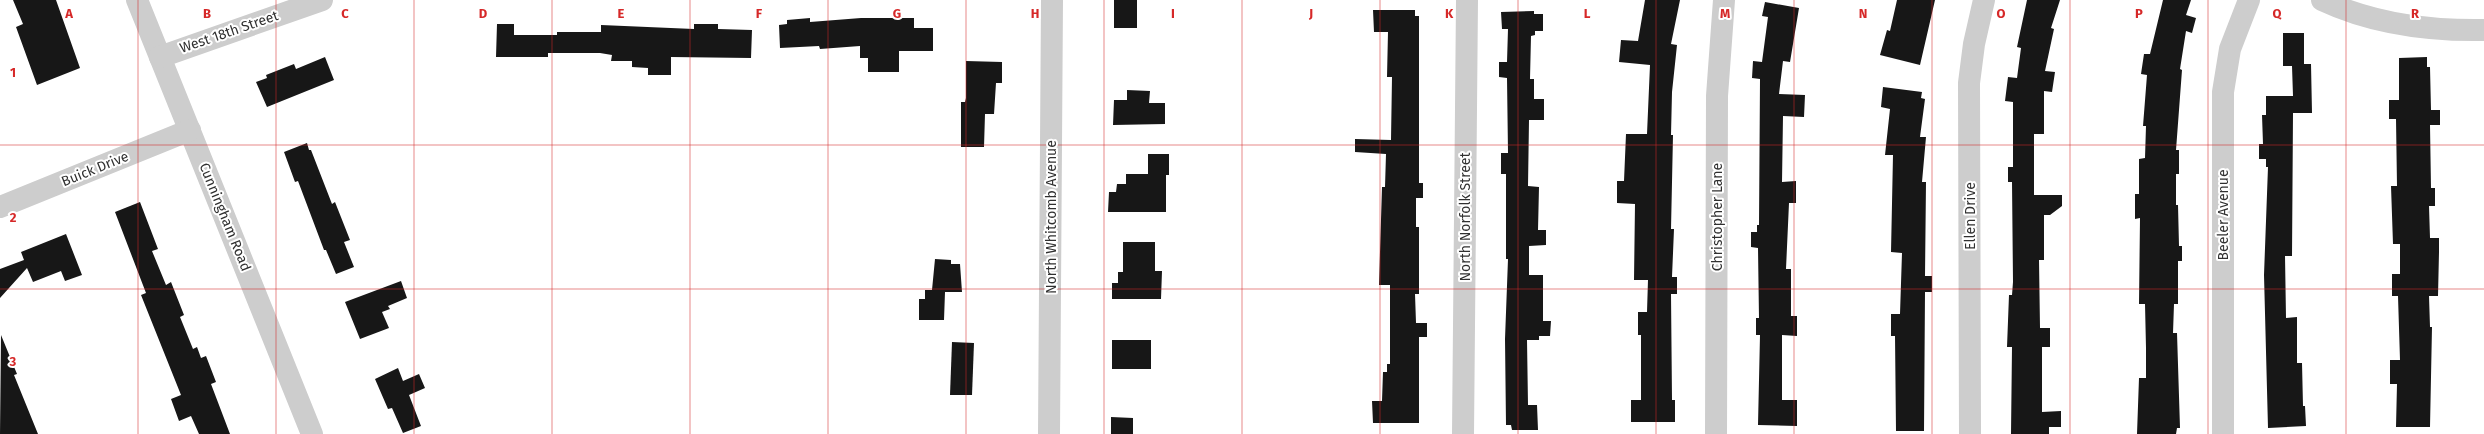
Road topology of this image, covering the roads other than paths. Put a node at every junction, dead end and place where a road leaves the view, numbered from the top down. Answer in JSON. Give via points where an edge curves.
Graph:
{"nodes":[{"id":1,"x":137,"y":0,"type":"edge"},
{"id":2,"x":322,"y":0,"type":"edge"},
{"id":3,"x":1052,"y":0,"type":"edge"},
{"id":4,"x":1467,"y":0,"type":"edge"},
{"id":5,"x":1724,"y":0,"type":"edge"},
{"id":6,"x":1984,"y":0,"type":"edge"},
{"id":7,"x":2249,"y":0,"type":"edge"},
{"id":8,"x":2322,"y":0,"type":"edge"},
{"id":9,"x":2484,"y":30,"type":"edge"},
{"id":10,"x":160,"y":57,"type":"junction"},
{"id":11,"x":190,"y":130,"type":"junction"},
{"id":12,"x":0,"y":207,"type":"edge"},
{"id":13,"x":312,"y":434,"type":"edge"},
{"id":14,"x":1050,"y":434,"type":"edge"},
{"id":15,"x":1463,"y":434,"type":"edge"},
{"id":16,"x":1716,"y":434,"type":"edge"},
{"id":17,"x":1970,"y":434,"type":"edge"},
{"id":18,"x":2222,"y":434,"type":"edge"}],
"edges":[{"from":1,"to":10,"type":"street","name":"Cunningham Road"},
{"from":2,"to":10,"type":"street","name":"West 18th Street"},
{"from":3,"to":14,"type":"street","name":"North Whitcomb Avenue"},
{"from":4,"to":15,"type":"street","name":"North Norfolk Street"},
{"from":5,"to":16,"type":"street","name":"Christopher Lane","via":[[1717,78]]},
{"from":6,"to":17,"type":"street","name":"Ellen Drive","via":[[1974,44],[1970,83]]},
{"from":7,"to":18,"type":"street","name":"Beeler Avenue","via":[[2227,61],[2223,92]]},
{"from":8,"to":9,"type":"street","via":[[2368,17],[2400,24],[2448,30]]},
{"from":10,"to":11,"type":"street","name":"Cunningham Road"},
{"from":11,"to":12,"type":"street","name":"Buick Drive"},
{"from":11,"to":13,"type":"street","name":"Cunningham Road"}]}
